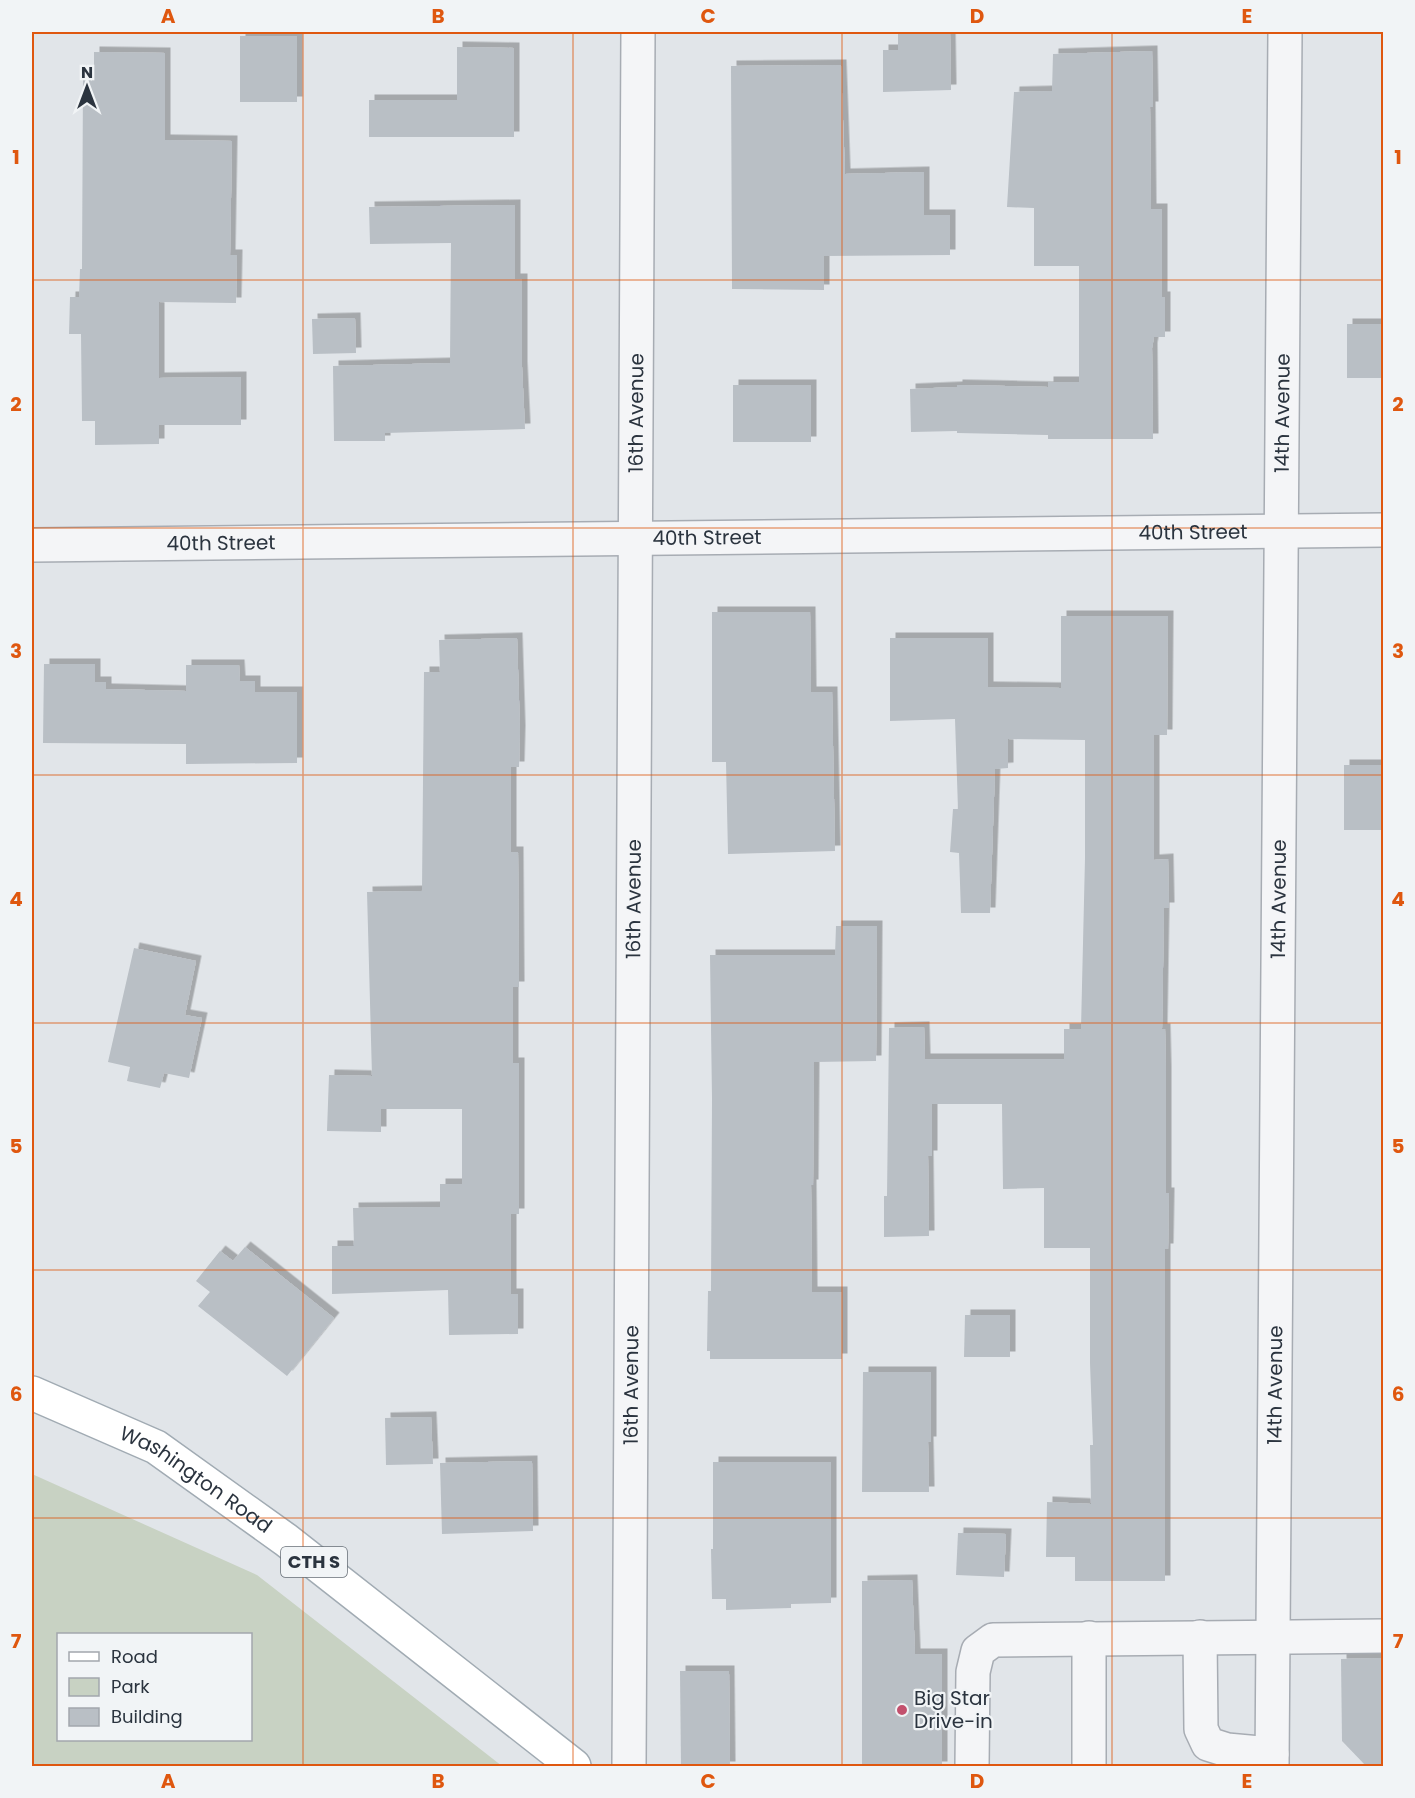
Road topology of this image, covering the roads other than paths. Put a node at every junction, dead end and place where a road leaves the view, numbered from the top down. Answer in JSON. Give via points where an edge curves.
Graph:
{"nodes":[{"id":1,"x":638,"y":32,"type":"edge"},
{"id":2,"x":1285,"y":32,"type":"edge"},
{"id":3,"x":1383,"y":530,"type":"edge"},
{"id":4,"x":1283,"y":532,"type":"junction"},
{"id":5,"x":635,"y":538,"type":"junction"},
{"id":6,"x":32,"y":545,"type":"edge"},
{"id":7,"x":32,"y":1393,"type":"edge"},
{"id":8,"x":1273,"y":1636,"type":"junction"},
{"id":9,"x":1383,"y":1636,"type":"edge"},
{"id":10,"x":1200,"y":1637,"type":"junction"},
{"id":11,"x":1089,"y":1638,"type":"junction"},
{"id":12,"x":1272,"y":1760,"type":"edge"},
{"id":13,"x":574,"y":1767,"type":"edge"},
{"id":14,"x":629,"y":1767,"type":"edge"},
{"id":15,"x":972,"y":1767,"type":"edge"},
{"id":16,"x":1089,"y":1767,"type":"edge"}],
"edges":[{"from":1,"to":5,"type":"street","name":"16th Avenue"},
{"from":2,"to":4,"type":"street","name":"14th Avenue"},
{"from":3,"to":4,"type":"street","name":"40th Street"},
{"from":4,"to":5,"type":"street","name":"40th Street"},
{"from":4,"to":8,"type":"street","name":"14th Avenue"},
{"from":5,"to":6,"type":"street","name":"40th Street"},
{"from":5,"to":14,"type":"street","name":"16th Avenue"},
{"from":7,"to":13,"type":"main road","name":"Washington Road","number":"CTH S","via":[[156,1448],[286,1540]]},
{"from":8,"to":9,"type":"street"},
{"from":8,"to":10,"type":"street"},
{"from":8,"to":12,"type":"street","name":"14th Avenue"},
{"from":10,"to":11,"type":"street"},
{"from":10,"to":12,"type":"street","via":[[1201,1729],[1208,1744]]},
{"from":11,"to":15,"type":"street","via":[[993,1640],[978,1651],[973,1672]]},
{"from":11,"to":16,"type":"street"}]}
